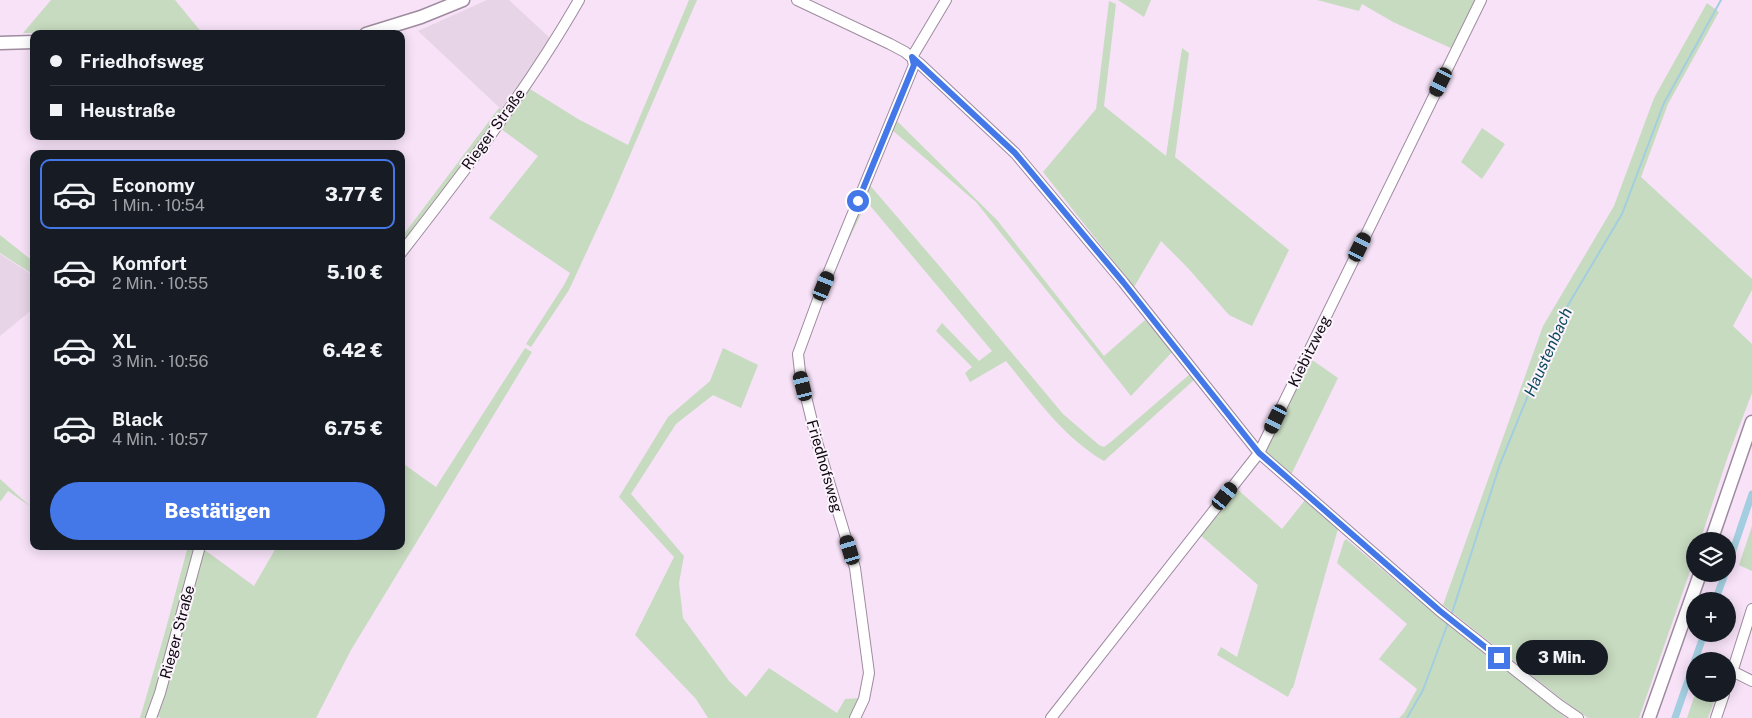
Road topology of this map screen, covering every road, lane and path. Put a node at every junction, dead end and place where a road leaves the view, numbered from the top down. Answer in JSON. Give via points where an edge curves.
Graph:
{"nodes":[{"id":1,"x":463,"y":0,"type":"edge"},
{"id":2,"x":579,"y":0,"type":"edge"},
{"id":3,"x":798,"y":0,"type":"edge"},
{"id":4,"x":946,"y":0,"type":"edge"},
{"id":5,"x":1482,"y":0,"type":"edge"},
{"id":6,"x":379,"y":30,"type":"edge"},
{"id":7,"x":3,"y":42,"type":"edge"},
{"id":8,"x":30,"y":42,"type":"edge"},
{"id":9,"x":912,"y":57,"type":"junction"},
{"id":10,"x":405,"y":248,"type":"edge"},
{"id":11,"x":1752,"y":422,"type":"edge"},
{"id":12,"x":1259,"y":453,"type":"junction"},
{"id":13,"x":1714,"y":532,"type":"edge"},
{"id":14,"x":199,"y":550,"type":"edge"},
{"id":15,"x":1697,"y":582,"type":"edge"},
{"id":16,"x":1752,"y":609,"type":"edge"},
{"id":17,"x":1736,"y":659,"type":"edge"},
{"id":18,"x":1736,"y":673,"type":"edge"},
{"id":19,"x":1752,"y":681,"type":"edge"},
{"id":20,"x":1721,"y":702,"type":"edge"},
{"id":21,"x":151,"y":718,"type":"edge"},
{"id":22,"x":855,"y":718,"type":"edge"},
{"id":23,"x":1051,"y":718,"type":"edge"},
{"id":24,"x":1578,"y":718,"type":"edge"},
{"id":25,"x":1649,"y":718,"type":"edge"},
{"id":26,"x":1716,"y":718,"type":"edge"}],
"edges":[{"from":1,"to":6,"type":"main road"},
{"from":2,"to":10,"type":"street","name":"Rieger Straße","via":[[537,68]]},
{"from":3,"to":9,"type":"street"},
{"from":4,"to":9,"type":"street","name":"Friedhofsweg"},
{"from":5,"to":12,"type":"street","name":"Kiebitzweg"},
{"from":7,"to":8,"type":"main road"},
{"from":9,"to":12,"type":"street","via":[[1015,153]]},
{"from":9,"to":22,"type":"street","name":"Friedhofsweg","via":[[914,65],[798,354],[817,442],[855,568],[869,674],[864,699]]},
{"from":11,"to":13,"type":"main road"},
{"from":12,"to":23,"type":"street","name":"Kiebitzweg"},
{"from":12,"to":24,"type":"street","via":[[1453,622]]},
{"from":14,"to":21,"type":"street","name":"Rieger Straße"},
{"from":15,"to":25,"type":"main road"},
{"from":16,"to":17,"type":"street"},
{"from":18,"to":19,"type":"street"},
{"from":20,"to":26,"type":"street"}]}
